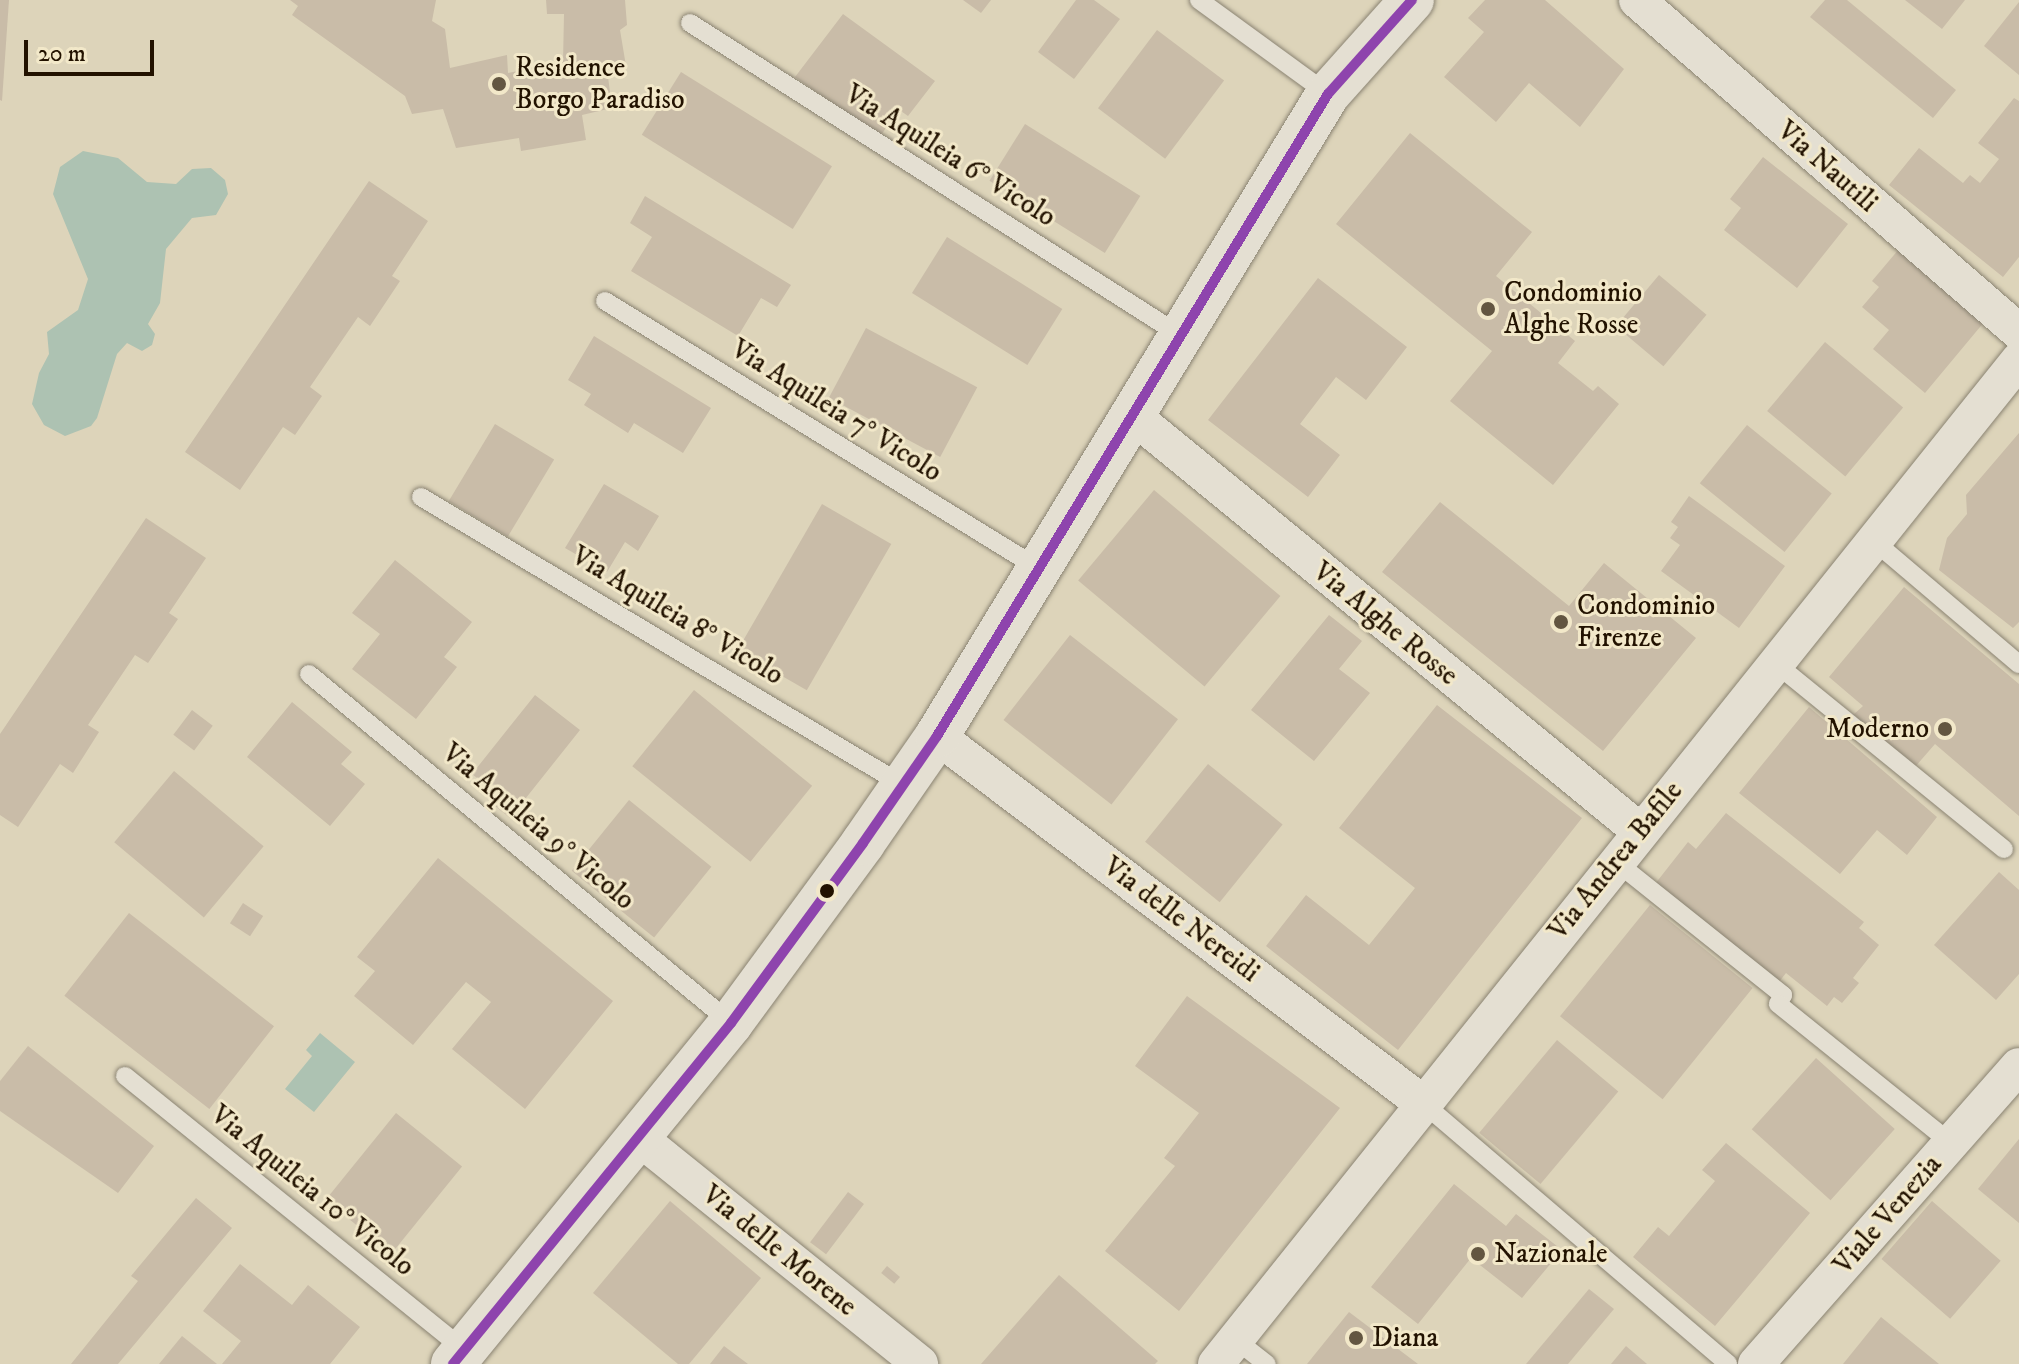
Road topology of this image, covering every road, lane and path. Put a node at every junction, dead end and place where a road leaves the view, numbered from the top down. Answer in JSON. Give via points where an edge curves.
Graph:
{"nodes":[{"id":1,"x":1199,"y":0,"type":"edge"},
{"id":2,"x":1412,"y":0,"type":"edge"},
{"id":3,"x":1637,"y":0,"type":"edge"},
{"id":4,"x":690,"y":23,"type":"dead end"},
{"id":5,"x":1328,"y":94,"type":"junction"},
{"id":6,"x":605,"y":301,"type":"dead end"},
{"id":7,"x":2019,"y":332,"type":"edge"},
{"id":8,"x":1180,"y":335,"type":"junction"},
{"id":9,"x":2019,"y":360,"type":"edge"},
{"id":10,"x":1132,"y":415,"type":"junction"},
{"id":11,"x":421,"y":497,"type":"dead end"},
{"id":12,"x":1875,"y":542,"type":"junction"},
{"id":13,"x":1039,"y":569,"type":"junction"},
{"id":14,"x":1775,"y":663,"type":"junction"},
{"id":15,"x":2019,"y":664,"type":"edge"},
{"id":16,"x":309,"y":674,"type":"dead end"},
{"id":17,"x":937,"y":736,"type":"junction"},
{"id":18,"x":903,"y":785,"type":"junction"},
{"id":19,"x":1640,"y":831,"type":"junction"},
{"id":20,"x":2004,"y":849,"type":"dead end"},
{"id":21,"x":1615,"y":861,"type":"junction"},
{"id":22,"x":731,"y":1023,"type":"junction"},
{"id":23,"x":2019,"y":1066,"type":"edge"},
{"id":24,"x":125,"y":1076,"type":"dead end"},
{"id":25,"x":1424,"y":1104,"type":"junction"},
{"id":26,"x":638,"y":1137,"type":"junction"},
{"id":27,"x":1951,"y":1143,"type":"junction"},
{"id":28,"x":1226,"y":1352,"type":"edge"},
{"id":29,"x":459,"y":1357,"type":"edge"},
{"id":30,"x":920,"y":1364,"type":"edge"},
{"id":31,"x":1267,"y":1364,"type":"edge"},
{"id":32,"x":1728,"y":1364,"type":"edge"},
{"id":33,"x":1756,"y":1364,"type":"edge"}],
"edges":[{"from":1,"to":5,"type":"lane"},
{"from":2,"to":5,"type":"street"},
{"from":3,"to":7,"type":"street","name":"Via Nautili"},
{"from":4,"to":8,"type":"lane","name":"Via Aquileia 6° Vicolo"},
{"from":5,"to":8,"type":"street"},
{"from":6,"to":13,"type":"lane","name":"Via Aquileia 7° Vicolo"},
{"from":8,"to":10,"type":"street"},
{"from":9,"to":12,"type":"street","name":"Via Andrea Bafile"},
{"from":10,"to":13,"type":"street"},
{"from":10,"to":19,"type":"street","name":"Via Alghe Rosse"},
{"from":11,"to":18,"type":"lane","name":"Via Aquileia 8° Vicolo"},
{"from":12,"to":14,"type":"street","name":"Via Andrea Bafile"},
{"from":12,"to":15,"type":"lane"},
{"from":13,"to":17,"type":"street"},
{"from":14,"to":19,"type":"street","name":"Via Andrea Bafile"},
{"from":14,"to":20,"type":"lane"},
{"from":16,"to":22,"type":"lane","name":"Via Aquileia 9° Vicolo"},
{"from":17,"to":18,"type":"street"},
{"from":17,"to":25,"type":"street","name":"Via delle Nereidi"},
{"from":18,"to":22,"type":"street"},
{"from":19,"to":21,"type":"street","name":"Via Andrea Bafile"},
{"from":21,"to":25,"type":"street","name":"Via Andrea Bafile"},
{"from":21,"to":27,"type":"lane","via":[[1783,995],[1778,1004]]},
{"from":22,"to":26,"type":"street"},
{"from":23,"to":27,"type":"street","name":"Viale Venezia"},
{"from":24,"to":29,"type":"lane","name":"Via Aquileia 10° Vicolo"},
{"from":25,"to":28,"type":"street","name":"Via Andrea Bafile"},
{"from":25,"to":32,"type":"lane"},
{"from":26,"to":29,"type":"street"},
{"from":26,"to":30,"type":"street","name":"Via delle Morene"},
{"from":27,"to":33,"type":"street","name":"Viale Venezia"},
{"from":28,"to":31,"type":"lane"}]}
